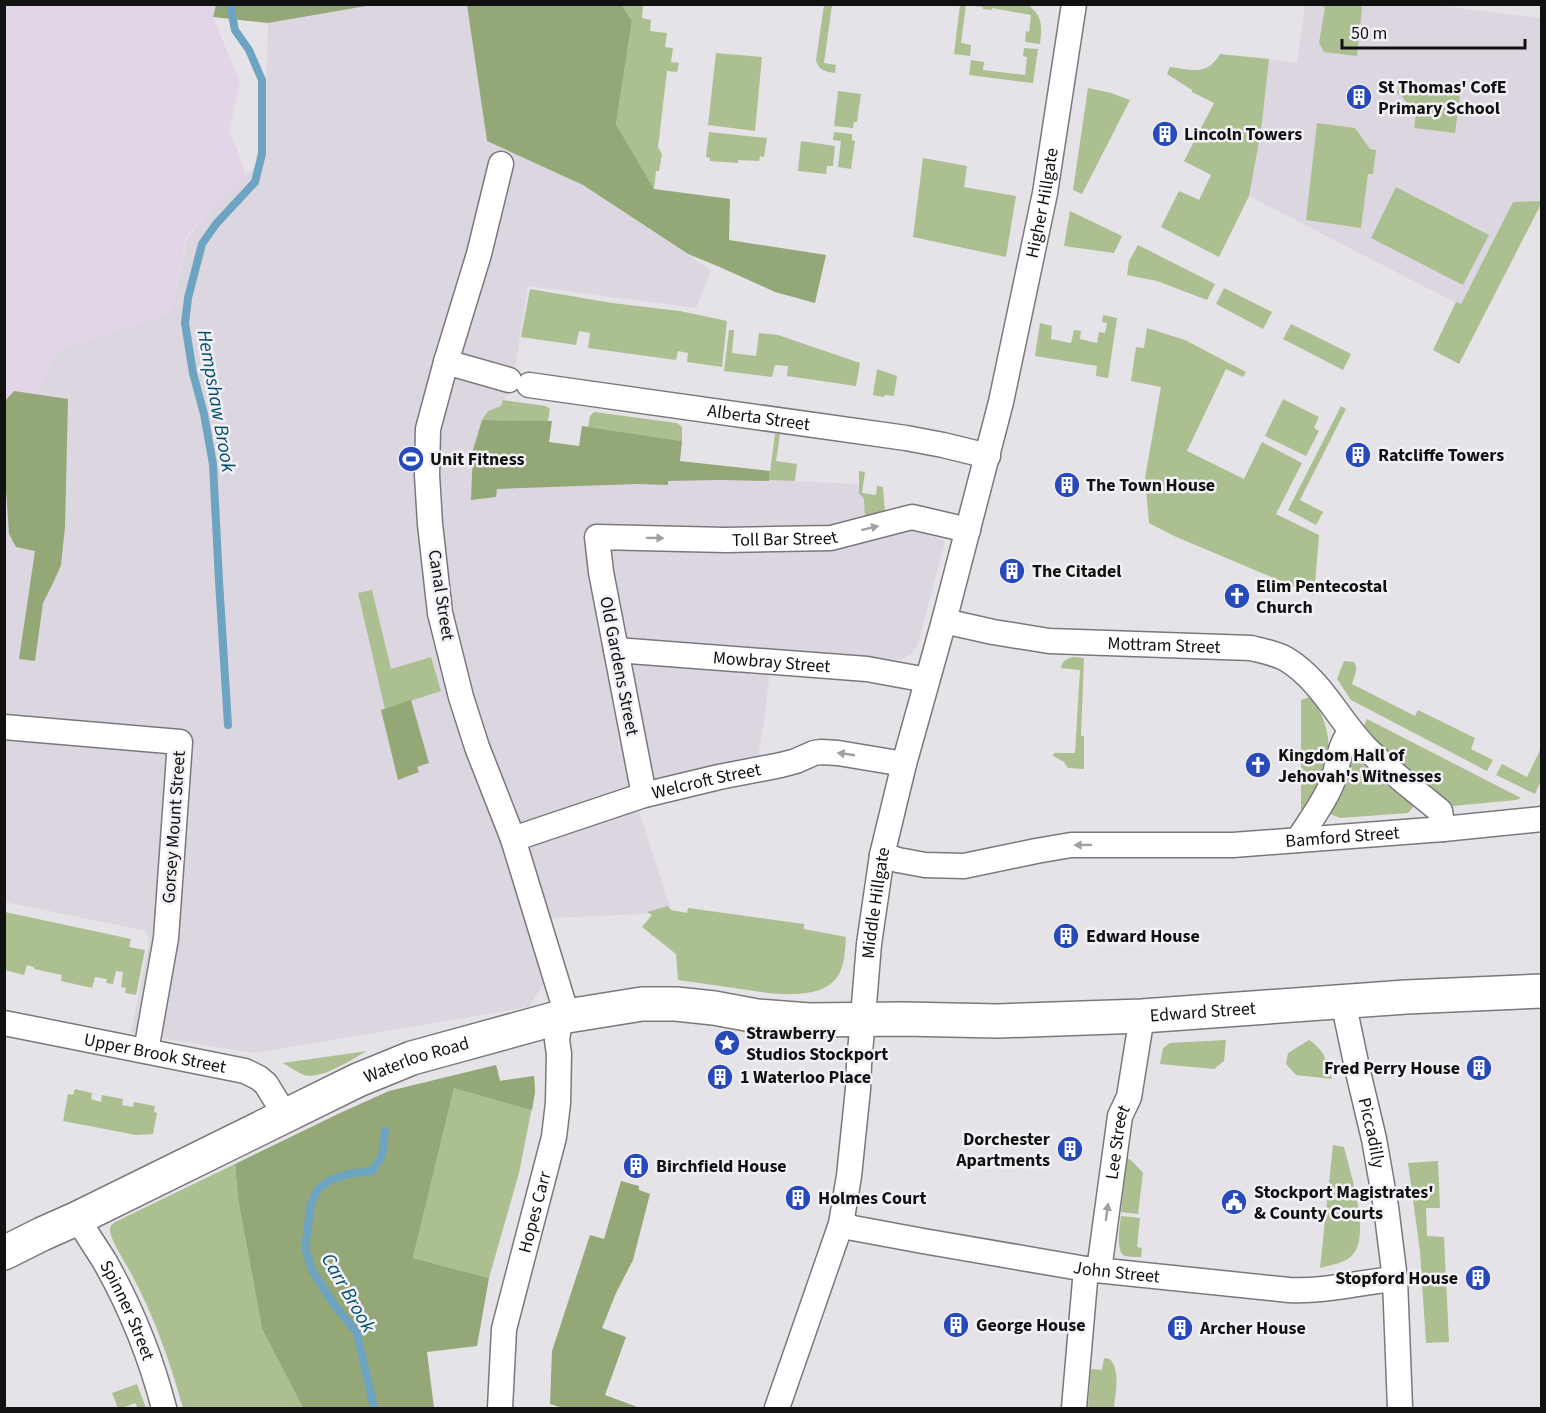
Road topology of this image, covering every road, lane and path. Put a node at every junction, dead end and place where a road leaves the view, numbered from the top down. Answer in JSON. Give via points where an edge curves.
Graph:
{"nodes":[{"id":1,"x":1074,"y":4,"type":"edge"},
{"id":2,"x":501,"y":164,"type":"dead end"},
{"id":3,"x":446,"y":362,"type":"junction"},
{"id":4,"x":1002,"y":402,"type":"joint"},
{"id":5,"x":988,"y":456,"type":"junction"},
{"id":6,"x":968,"y":530,"type":"junction"},
{"id":7,"x":597,"y":537,"type":"joint"},
{"id":8,"x":944,"y":621,"type":"junction"},
{"id":9,"x":616,"y":650,"type":"junction"},
{"id":10,"x":927,"y":680,"type":"junction"},
{"id":11,"x":4,"y":727,"type":"edge"},
{"id":12,"x":1351,"y":731,"type":"junction"},
{"id":13,"x":904,"y":764,"type":"junction"},
{"id":14,"x":644,"y":795,"type":"junction"},
{"id":15,"x":1542,"y":819,"type":"edge"},
{"id":16,"x":1443,"y":829,"type":"junction"},
{"id":17,"x":513,"y":839,"type":"junction"},
{"id":18,"x":1298,"y":840,"type":"junction"},
{"id":19,"x":882,"y":855,"type":"junction"},
{"id":20,"x":1542,"y":991,"type":"edge"},
{"id":21,"x":1342,"y":1001,"type":"junction"},
{"id":22,"x":1142,"y":1016,"type":"junction"},
{"id":23,"x":561,"y":1017,"type":"junction"},
{"id":24,"x":863,"y":1020,"type":"junction"},
{"id":25,"x":4,"y":1023,"type":"edge"},
{"id":26,"x":146,"y":1051,"type":"junction"},
{"id":27,"x":285,"y":1115,"type":"junction"},
{"id":28,"x":78,"y":1218,"type":"junction"},
{"id":29,"x":841,"y":1224,"type":"junction"},
{"id":30,"x":4,"y":1253,"type":"edge"},
{"id":31,"x":1093,"y":1270,"type":"junction"},
{"id":32,"x":1395,"y":1279,"type":"junction"},
{"id":33,"x":164,"y":1408,"type":"edge"},
{"id":34,"x":500,"y":1408,"type":"edge"},
{"id":35,"x":777,"y":1408,"type":"edge"},
{"id":36,"x":1074,"y":1408,"type":"edge"},
{"id":37,"x":1400,"y":1408,"type":"edge"}],
"edges":[{"from":1,"to":4,"type":"street","name":"Higher Hillgate","via":[[1045,193]]},
{"from":2,"to":3,"type":"street","name":"Canal Street"},
{"from":3,"to":5,"type":"street","name":"Alberta Street","via":[[519,382],[895,436]]},
{"from":3,"to":17,"type":"street","name":"Canal Street","via":[[428,429],[430,524],[440,613],[460,697]]},
{"from":4,"to":5,"type":"street","name":"Middle Hillgate"},
{"from":5,"to":6,"type":"street","name":"Middle Hillgate"},
{"from":7,"to":6,"type":"street","name":"Toll Bar Street","one_way":true,"via":[[831,537],[912,518]]},
{"from":6,"to":8,"type":"street","name":"Middle Hillgate"},
{"from":7,"to":9,"type":"street","name":"Old Gardens Street"},
{"from":8,"to":10,"type":"street","name":"Middle Hillgate"},
{"from":8,"to":12,"type":"street","name":"Mottram Street","via":[[1050,641],[1251,648],[1270,652],[1306,674]]},
{"from":9,"to":10,"type":"street","name":"Mowbray Street","via":[[867,669]]},
{"from":9,"to":14,"type":"street","name":"Old Gardens Street"},
{"from":10,"to":13,"type":"street","name":"Middle Hillgate"},
{"from":11,"to":26,"type":"street","name":"Gorsey Mount Street","via":[[180,742],[166,938]]},
{"from":12,"to":16,"type":"street","name":"Mottram Street","via":[[1440,811]]},
{"from":12,"to":18,"type":"street","via":[[1343,740],[1331,785]]},
{"from":13,"to":14,"type":"street","name":"Welcroft Street","one_way":true,"via":[[821,752],[781,765]]},
{"from":13,"to":19,"type":"street","name":"Middle Hillgate"},
{"from":14,"to":17,"type":"street","name":"Welcroft Street"},
{"from":15,"to":16,"type":"street","name":"Bamford Street"},
{"from":16,"to":18,"type":"street","name":"Bamford Street"},
{"from":17,"to":23,"type":"street","name":"Canal Street","via":[[563,1002]]},
{"from":18,"to":19,"type":"street","name":"Bamford Street","one_way":true,"via":[[1233,845],[1071,845],[964,866],[926,865]]},
{"from":19,"to":24,"type":"street","name":"Middle Hillgate"},
{"from":20,"to":21,"type":"main road","name":"Edward Street"},
{"from":21,"to":22,"type":"main road","name":"Edward Street"},
{"from":21,"to":32,"type":"street","name":"Piccadilly","via":[[1374,1139]]},
{"from":22,"to":24,"type":"main road","name":"Edward Street"},
{"from":31,"to":22,"type":"street","name":"Lee Street","one_way":true},
{"from":23,"to":24,"type":"main road","name":"Waterloo Road","via":[[642,1004],[676,1004],[758,1016]]},
{"from":23,"to":27,"type":"main road","name":"Waterloo Road","via":[[412,1058]]},
{"from":23,"to":34,"type":"street","name":"Hopes Carr","via":[[554,1137],[504,1329]]},
{"from":24,"to":29,"type":"street","name":"Middle Hillgate"},
{"from":25,"to":26,"type":"street","name":"Upper Brook Street"},
{"from":26,"to":27,"type":"street","name":"Upper Brook Street","via":[[245,1071],[266,1084]]},
{"from":27,"to":28,"type":"main road","name":"Waterloo Road"},
{"from":28,"to":30,"type":"main road","name":"Waterloo Road"},
{"from":28,"to":33,"type":"street","name":"Spinner Street","via":[[105,1263],[145,1346]]},
{"from":29,"to":31,"type":"street","name":"John Street"},
{"from":29,"to":35,"type":"street","name":"Middle Hillgate"},
{"from":31,"to":32,"type":"street","name":"John Street","via":[[1303,1291]]},
{"from":31,"to":36,"type":"street","name":"Lee Street"},
{"from":32,"to":37,"type":"street","name":"Piccadilly"}]}
